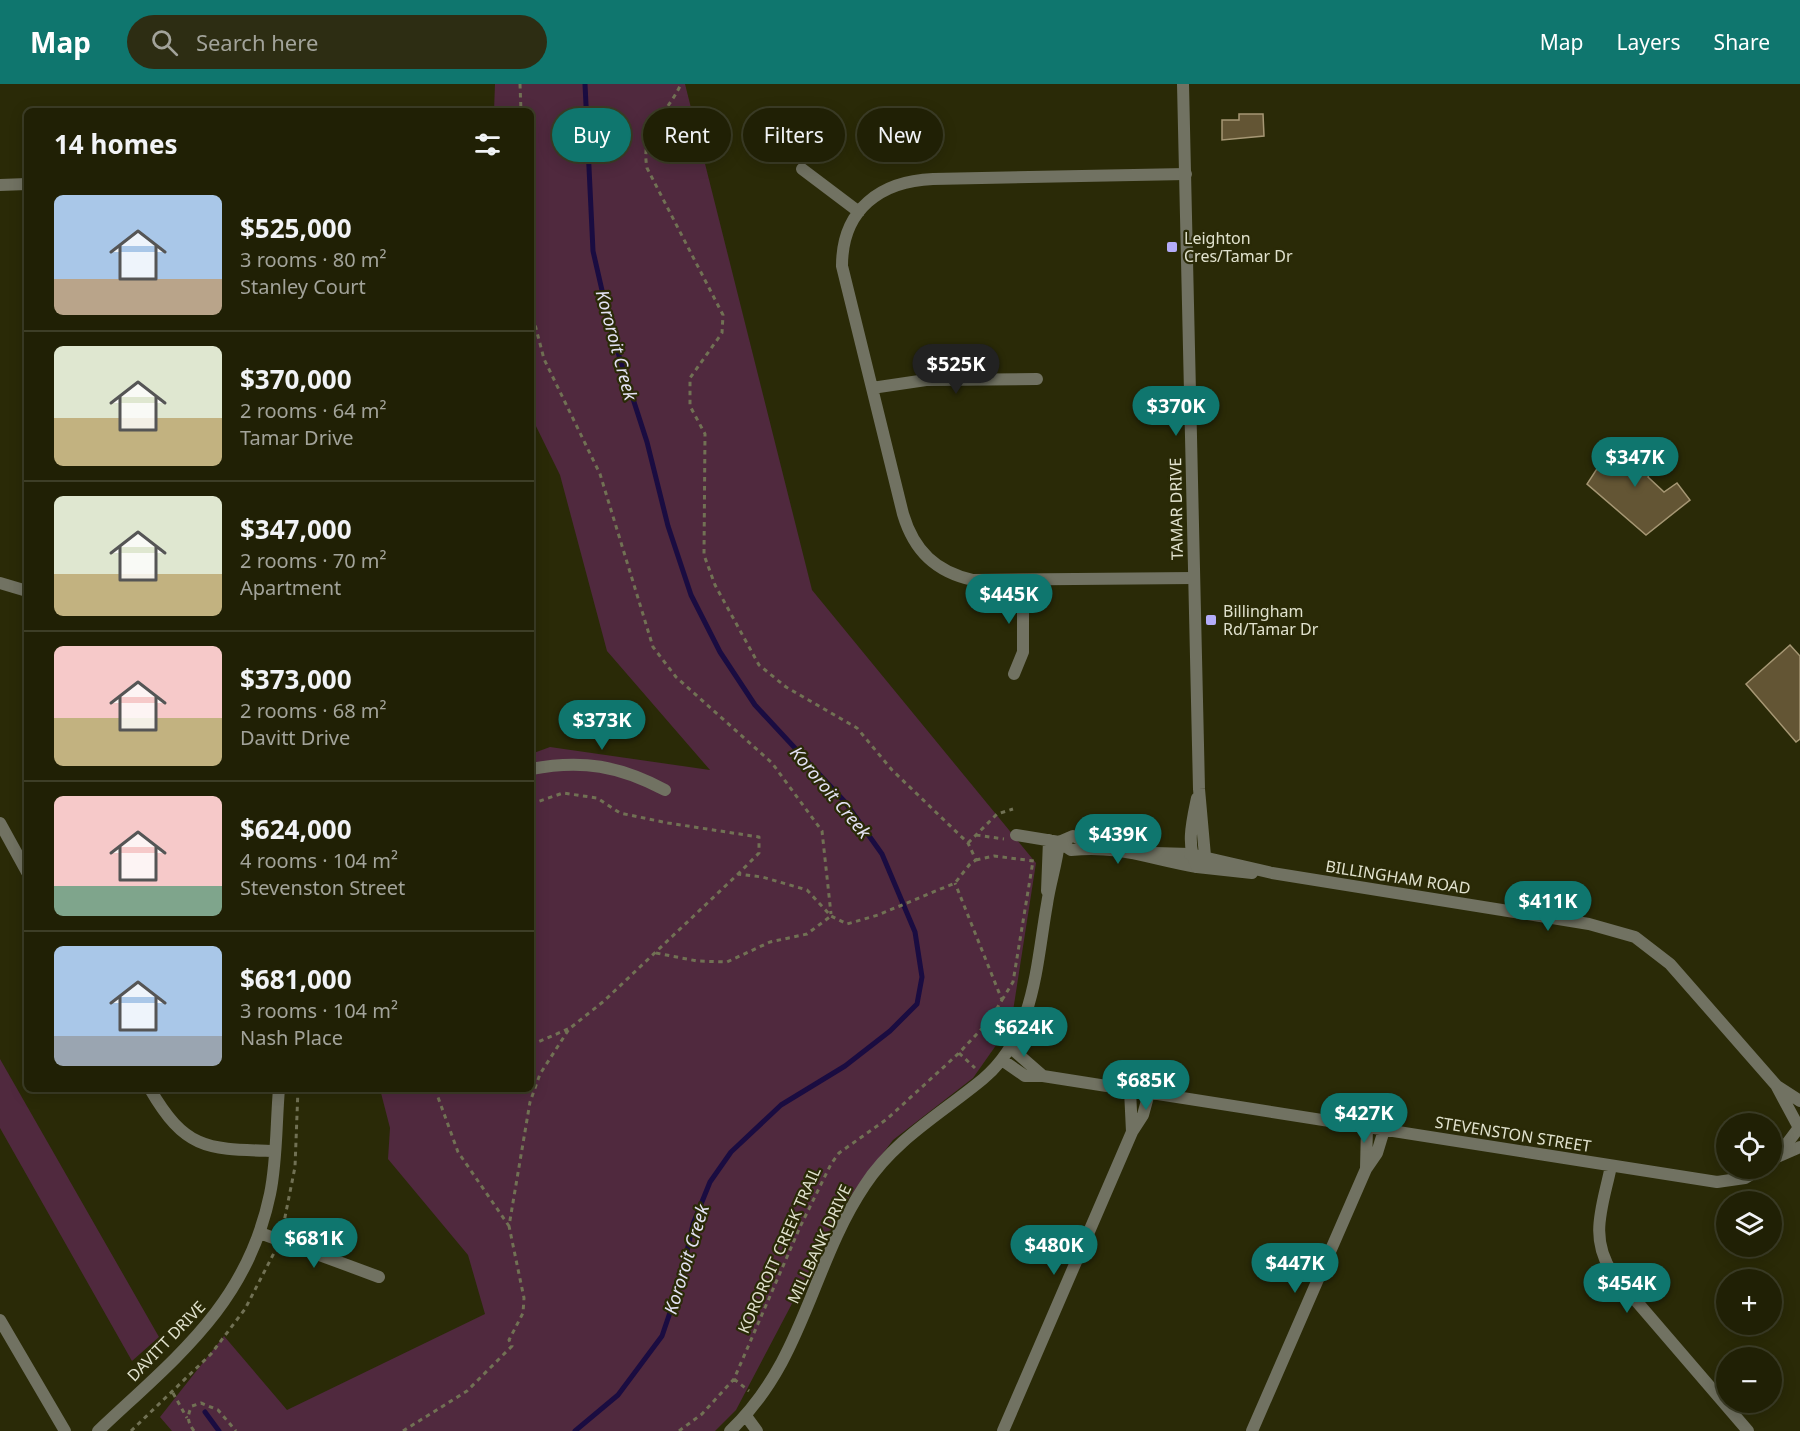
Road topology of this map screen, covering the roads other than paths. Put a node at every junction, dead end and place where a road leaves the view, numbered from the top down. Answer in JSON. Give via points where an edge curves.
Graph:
{"nodes":[{"id":1,"x":1183,"y":84,"type":"edge"},
{"id":2,"x":802,"y":169,"type":"dead end"},
{"id":3,"x":1186,"y":174,"type":"junction"},
{"id":4,"x":24,"y":184,"type":"edge"},
{"id":5,"x":0,"y":185,"type":"edge"},
{"id":6,"x":859,"y":212,"type":"junction"},
{"id":7,"x":1037,"y":379,"type":"dead end"},
{"id":8,"x":872,"y":388,"type":"junction"},
{"id":9,"x":1194,"y":578,"type":"junction"},
{"id":10,"x":1023,"y":581,"type":"junction"},
{"id":11,"x":0,"y":583,"type":"edge"},
{"id":12,"x":24,"y":590,"type":"edge"},
{"id":13,"x":1014,"y":674,"type":"dead end"},
{"id":14,"x":534,"y":768,"type":"edge"},
{"id":15,"x":1199,"y":789,"type":"junction"},
{"id":16,"x":665,"y":790,"type":"dead end"},
{"id":17,"x":0,"y":823,"type":"edge"},
{"id":18,"x":1016,"y":835,"type":"road end"},
{"id":19,"x":1054,"y":841,"type":"junction"},
{"id":20,"x":1141,"y":853,"type":"junction"},
{"id":21,"x":1190,"y":854,"type":"junction"},
{"id":22,"x":1205,"y":856,"type":"junction"},
{"id":23,"x":24,"y":867,"type":"edge"},
{"id":24,"x":1197,"y":867,"type":"junction"},
{"id":25,"x":1272,"y":873,"type":"junction"},
{"id":26,"x":1011,"y":1048,"type":"junction"},
{"id":27,"x":1002,"y":1060,"type":"junction"},
{"id":28,"x":1043,"y":1076,"type":"junction"},
{"id":29,"x":1776,"y":1085,"type":"junction"},
{"id":30,"x":1130,"y":1090,"type":"junction"},
{"id":31,"x":152,"y":1092,"type":"edge"},
{"id":32,"x":279,"y":1092,"type":"edge"},
{"id":33,"x":1149,"y":1093,"type":"junction"},
{"id":34,"x":1800,"y":1101,"type":"edge"},
{"id":35,"x":1367,"y":1127,"type":"junction"},
{"id":36,"x":1799,"y":1128,"type":"edge"},
{"id":37,"x":1384,"y":1130,"type":"junction"},
{"id":38,"x":1132,"y":1132,"type":"junction"},
{"id":39,"x":1800,"y":1147,"type":"edge"},
{"id":40,"x":1782,"y":1150,"type":"edge"},
{"id":41,"x":274,"y":1151,"type":"junction"},
{"id":42,"x":1782,"y":1156,"type":"edge"},
{"id":43,"x":1611,"y":1166,"type":"junction"},
{"id":44,"x":1366,"y":1169,"type":"junction"},
{"id":45,"x":1740,"y":1179,"type":"edge"},
{"id":46,"x":260,"y":1233,"type":"junction"},
{"id":47,"x":379,"y":1276,"type":"dead end"},
{"id":48,"x":0,"y":1320,"type":"edge"},
{"id":49,"x":746,"y":1416,"type":"junction"},
{"id":50,"x":65,"y":1431,"type":"edge"},
{"id":51,"x":98,"y":1431,"type":"edge"},
{"id":52,"x":730,"y":1431,"type":"edge"},
{"id":53,"x":757,"y":1431,"type":"edge"},
{"id":54,"x":1003,"y":1431,"type":"edge"},
{"id":55,"x":1252,"y":1431,"type":"edge"},
{"id":56,"x":1748,"y":1431,"type":"edge"}],
"edges":[{"from":1,"to":3,"type":"street","name":"TAMAR DRIVE"},
{"from":2,"to":6,"type":"street"},
{"from":3,"to":6,"type":"street","via":[[913,180],[882,191]]},
{"from":3,"to":9,"type":"street","name":"TAMAR DRIVE"},
{"from":4,"to":5,"type":"street"},
{"from":6,"to":8,"type":"street","via":[[846,235],[842,266]]},
{"from":7,"to":8,"type":"street","via":[[926,380]]},
{"from":8,"to":10,"type":"street","via":[[905,520],[920,551],[942,570],[957,576]]},
{"from":9,"to":10,"type":"street"},
{"from":9,"to":15,"type":"street","name":"TAMAR DRIVE"},
{"from":10,"to":13,"type":"street","via":[[1023,652]]},
{"from":11,"to":12,"type":"street"},
{"from":14,"to":16,"type":"street","via":[[557,764],[618,769]]},
{"from":15,"to":21,"type":"street","name":"TAMAR DRIVE"},
{"from":15,"to":22,"type":"street","name":"TAMAR DRIVE"},
{"from":17,"to":23,"type":"street"},
{"from":18,"to":19,"type":"street","name":"BILLINGHAM ROAD"},
{"from":19,"to":20,"type":"street","name":"BILLINGHAM ROAD","via":[[1074,836],[1099,847]]},
{"from":19,"to":26,"type":"street","name":"MILLBANK DRIVE","via":[[1056,872],[1047,901],[1031,1000]]},
{"from":20,"to":21,"type":"street","name":"BILLINGHAM ROAD"},
{"from":20,"to":24,"type":"street","name":"BILLINGHAM ROAD"},
{"from":21,"to":22,"type":"street","name":"BILLINGHAM ROAD"},
{"from":21,"to":24,"type":"street"},
{"from":22,"to":24,"type":"street"},
{"from":22,"to":25,"type":"street","name":"BILLINGHAM ROAD"},
{"from":24,"to":25,"type":"street","name":"BILLINGHAM ROAD"},
{"from":25,"to":29,"type":"street","name":"BILLINGHAM ROAD","via":[[1589,924],[1635,937],[1670,964]]},
{"from":26,"to":27,"type":"street","name":"MILLBANK DRIVE"},
{"from":26,"to":28,"type":"street"},
{"from":27,"to":28,"type":"street","name":"STEVENSTON STREET","via":[[1025,1076]]},
{"from":27,"to":49,"type":"street","name":"MILLBANK DRIVE","via":[[899,1145],[865,1185],[842,1227],[785,1361]]},
{"from":28,"to":30,"type":"street","name":"STEVENSTON STREET"},
{"from":29,"to":34,"type":"street","name":"BILLINGHAM ROAD"},
{"from":29,"to":36,"type":"street","name":"BILLINGHAM ROAD"},
{"from":30,"to":33,"type":"street","name":"STEVENSTON STREET"},
{"from":30,"to":38,"type":"street"},
{"from":31,"to":41,"type":"street","via":[[171,1122],[190,1139],[224,1149]]},
{"from":32,"to":41,"type":"street","name":"DAVITT DRIVE"},
{"from":33,"to":35,"type":"street","name":"STEVENSTON STREET"},
{"from":33,"to":38,"type":"street","via":[[1143,1115]]},
{"from":35,"to":37,"type":"street","name":"STEVENSTON STREET"},
{"from":35,"to":44,"type":"street"},
{"from":36,"to":40,"type":"street"},
{"from":37,"to":43,"type":"street","name":"STEVENSTON STREET"},
{"from":37,"to":44,"type":"street","via":[[1377,1153]]},
{"from":38,"to":54,"type":"street"},
{"from":39,"to":42,"type":"street"},
{"from":41,"to":46,"type":"street","name":"DAVITT DRIVE","via":[[270,1193]]},
{"from":43,"to":45,"type":"street","name":"STEVENSTON STREET","via":[[1724,1182]]},
{"from":43,"to":56,"type":"street","via":[[1598,1241],[1602,1258]]},
{"from":44,"to":55,"type":"street"},
{"from":46,"to":47,"type":"street"},
{"from":46,"to":51,"type":"street","name":"DAVITT DRIVE","via":[[242,1273],[206,1328]]},
{"from":48,"to":50,"type":"street"},
{"from":49,"to":52,"type":"street","name":"MILLBANK DRIVE"},
{"from":49,"to":53,"type":"street"}]}
